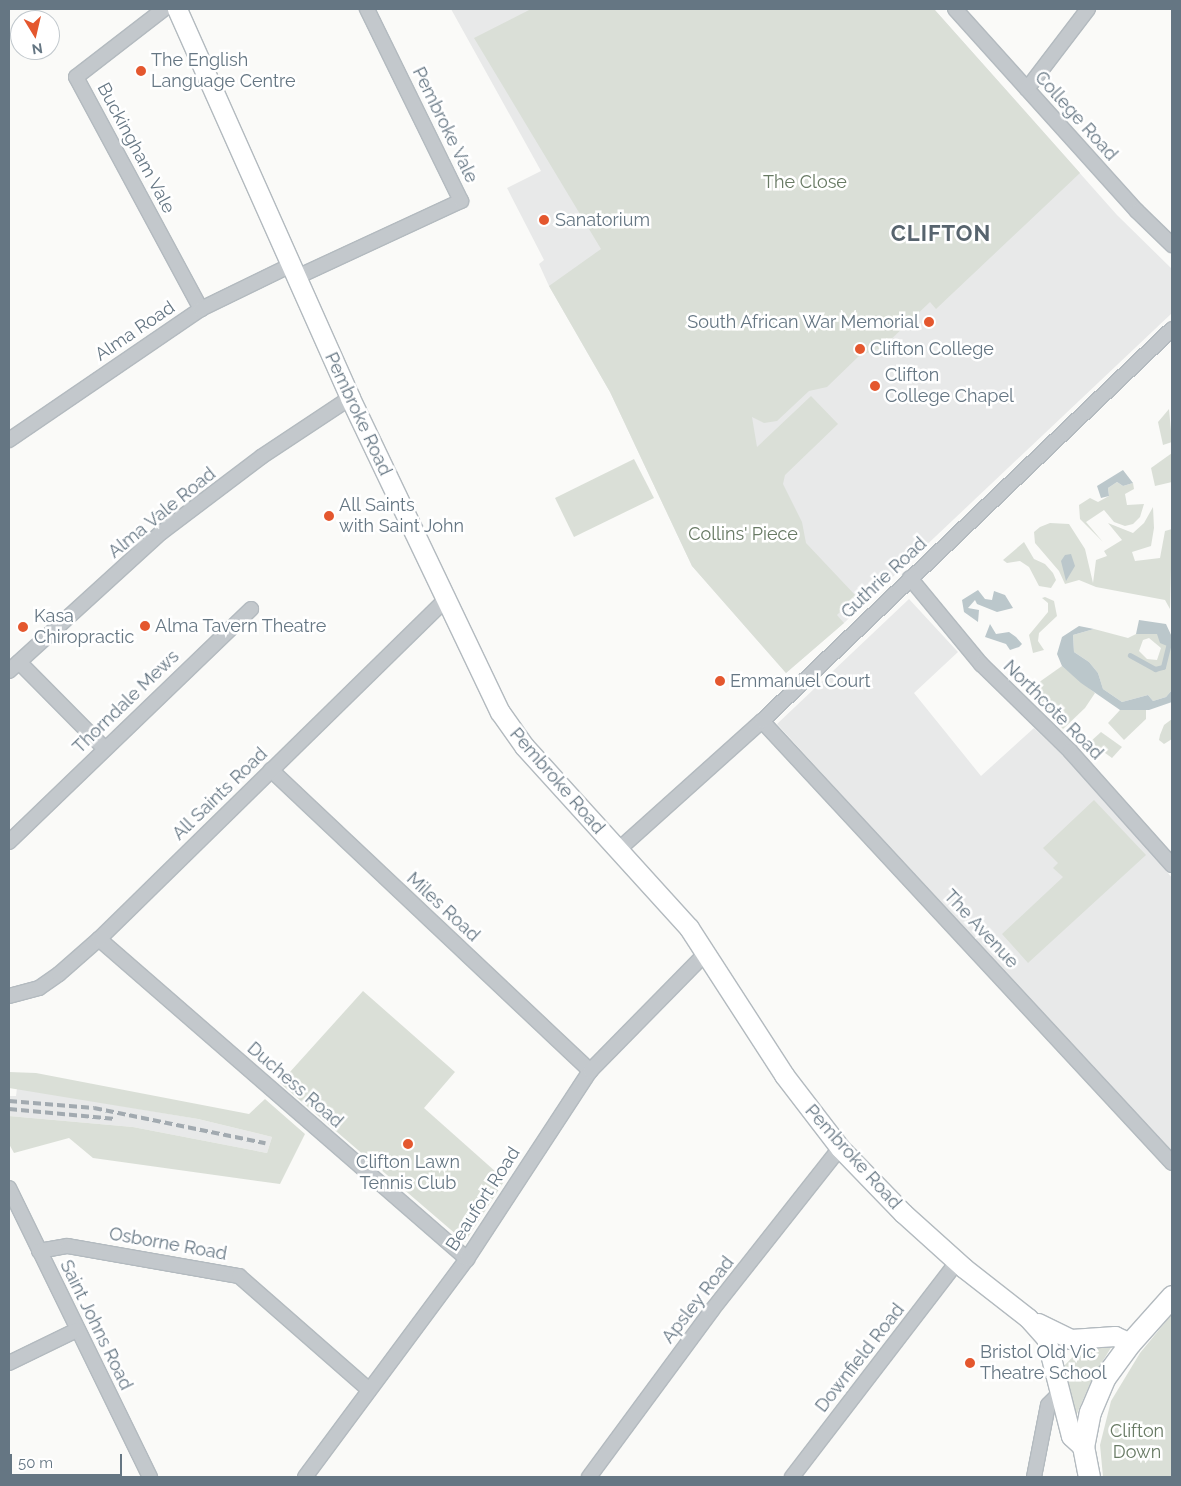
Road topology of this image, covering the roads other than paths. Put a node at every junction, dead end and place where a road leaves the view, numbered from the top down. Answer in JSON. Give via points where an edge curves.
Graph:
{"nodes":[{"id":1,"x":367,"y":9,"type":"edge"},
{"id":2,"x":955,"y":9,"type":"edge"},
{"id":3,"x":1088,"y":9,"type":"edge"},
{"id":4,"x":176,"y":10,"type":"edge"},
{"id":5,"x":1027,"y":89,"type":"junction"},
{"id":6,"x":1172,"y":245,"type":"edge"},
{"id":7,"x":292,"y":272,"type":"junction"},
{"id":8,"x":201,"y":309,"type":"junction"},
{"id":9,"x":1172,"y":328,"type":"edge"},
{"id":10,"x":350,"y":398,"type":"junction"},
{"id":11,"x":9,"y":440,"type":"edge"},
{"id":12,"x":910,"y":578,"type":"junction"},
{"id":13,"x":445,"y":600,"type":"junction"},
{"id":14,"x":251,"y":609,"type":"dead end"},
{"id":15,"x":14,"y":666,"type":"edge"},
{"id":16,"x":762,"y":721,"type":"junction"},
{"id":17,"x":104,"y":748,"type":"junction"},
{"id":18,"x":271,"y":770,"type":"junction"},
{"id":19,"x":9,"y":842,"type":"edge"},
{"id":20,"x":618,"y":850,"type":"junction"},
{"id":21,"x":1172,"y":865,"type":"edge"},
{"id":22,"x":99,"y":939,"type":"junction"},
{"id":23,"x":706,"y":953,"type":"junction"},
{"id":24,"x":9,"y":996,"type":"edge"},
{"id":25,"x":590,"y":1071,"type":"junction"},
{"id":26,"x":840,"y":1148,"type":"junction"},
{"id":27,"x":1172,"y":1163,"type":"edge"},
{"id":28,"x":9,"y":1188,"type":"edge"},
{"id":29,"x":14,"y":1212,"type":"edge"},
{"id":30,"x":38,"y":1251,"type":"junction"},
{"id":31,"x":467,"y":1259,"type":"junction"},
{"id":32,"x":957,"y":1262,"type":"junction"},
{"id":33,"x":1172,"y":1296,"type":"edge"},
{"id":34,"x":1028,"y":1318,"type":"junction"},
{"id":35,"x":76,"y":1330,"type":"junction"},
{"id":36,"x":1130,"y":1342,"type":"junction"},
{"id":37,"x":9,"y":1363,"type":"edge"},
{"id":38,"x":369,"y":1390,"type":"junction"},
{"id":39,"x":1059,"y":1394,"type":"junction"},
{"id":40,"x":1083,"y":1447,"type":"junction"},
{"id":41,"x":150,"y":1477,"type":"edge"},
{"id":42,"x":305,"y":1477,"type":"edge"},
{"id":43,"x":589,"y":1477,"type":"edge"},
{"id":44,"x":792,"y":1477,"type":"edge"},
{"id":45,"x":1034,"y":1477,"type":"edge"},
{"id":46,"x":1089,"y":1477,"type":"edge"}],
"edges":[{"from":1,"to":7,"type":"street","name":"Pembroke Vale","via":[[461,200]]},
{"from":2,"to":5,"type":"street","name":"College Road"},
{"from":3,"to":5,"type":"street"},
{"from":4,"to":7,"type":"main road","name":"Pembroke Road"},
{"from":4,"to":8,"type":"street","name":"Buckingham Vale","via":[[76,77]]},
{"from":5,"to":6,"type":"street","name":"College Road","via":[[1136,211]]},
{"from":7,"to":8,"type":"street","name":"Alma Road"},
{"from":7,"to":10,"type":"main road","name":"Pembroke Road"},
{"from":8,"to":11,"type":"street","name":"Alma Road"},
{"from":9,"to":12,"type":"street","name":"Guthrie Road"},
{"from":10,"to":13,"type":"main road","name":"Pembroke Road"},
{"from":10,"to":15,"type":"street","name":"Alma Vale Road","via":[[261,458],[162,532]]},
{"from":12,"to":16,"type":"street","name":"Guthrie Road"},
{"from":12,"to":21,"type":"street","name":"Northcote Road","via":[[982,664],[1070,751]]},
{"from":13,"to":18,"type":"street","name":"All Saints Road"},
{"from":13,"to":20,"type":"main road","name":"Pembroke Road","via":[[500,712],[524,746]]},
{"from":14,"to":17,"type":"street","name":"Thorndale Mews"},
{"from":15,"to":17,"type":"street"},
{"from":16,"to":20,"type":"street","name":"Guthrie Road"},
{"from":16,"to":27,"type":"street","name":"The Avenue"},
{"from":17,"to":19,"type":"street","name":"Thorndale Mews"},
{"from":18,"to":22,"type":"street","name":"All Saints Road"},
{"from":18,"to":25,"type":"street","name":"Miles Road"},
{"from":20,"to":23,"type":"main road","name":"Pembroke Road","via":[[689,928]]},
{"from":22,"to":24,"type":"street","name":"All Saints Road","via":[[39,988]]},
{"from":22,"to":31,"type":"street","name":"Duchess Road"},
{"from":23,"to":25,"type":"street","name":"Beaufort Road"},
{"from":23,"to":26,"type":"main road","name":"Pembroke Road","via":[[784,1075]]},
{"from":25,"to":31,"type":"street","name":"Beaufort Road"},
{"from":26,"to":32,"type":"main road","name":"Pembroke Road","via":[[903,1213]]},
{"from":26,"to":43,"type":"street","name":"Apsley Road","via":[[712,1310]]},
{"from":28,"to":29,"type":"street","name":"Saint Johns Road"},
{"from":29,"to":30,"type":"street","name":"Saint Johns Road"},
{"from":30,"to":35,"type":"street","name":"Saint Johns Road"},
{"from":30,"to":38,"type":"street","name":"Osborne Road","via":[[68,1246],[239,1276]]},
{"from":31,"to":38,"type":"street","name":"Beaufort Road"},
{"from":32,"to":34,"type":"main road","name":"Pembroke Road"},
{"from":32,"to":44,"type":"street","name":"Downfield Road"},
{"from":33,"to":36,"type":"main road"},
{"from":34,"to":36,"type":"main road","via":[[1071,1339],[1115,1336]]},
{"from":34,"to":39,"type":"main road","name":"Pembroke Road","via":[[1046,1338]]},
{"from":35,"to":37,"type":"street"},
{"from":35,"to":41,"type":"street","name":"Saint Johns Road"},
{"from":36,"to":40,"type":"main road","via":[[1097,1394]]},
{"from":38,"to":42,"type":"street","name":"Beaufort Road"},
{"from":39,"to":40,"type":"main road","name":"Pembroke Road","via":[[1070,1436]]},
{"from":39,"to":45,"type":"street","via":[[1048,1405]]},
{"from":40,"to":46,"type":"main road"}]}
